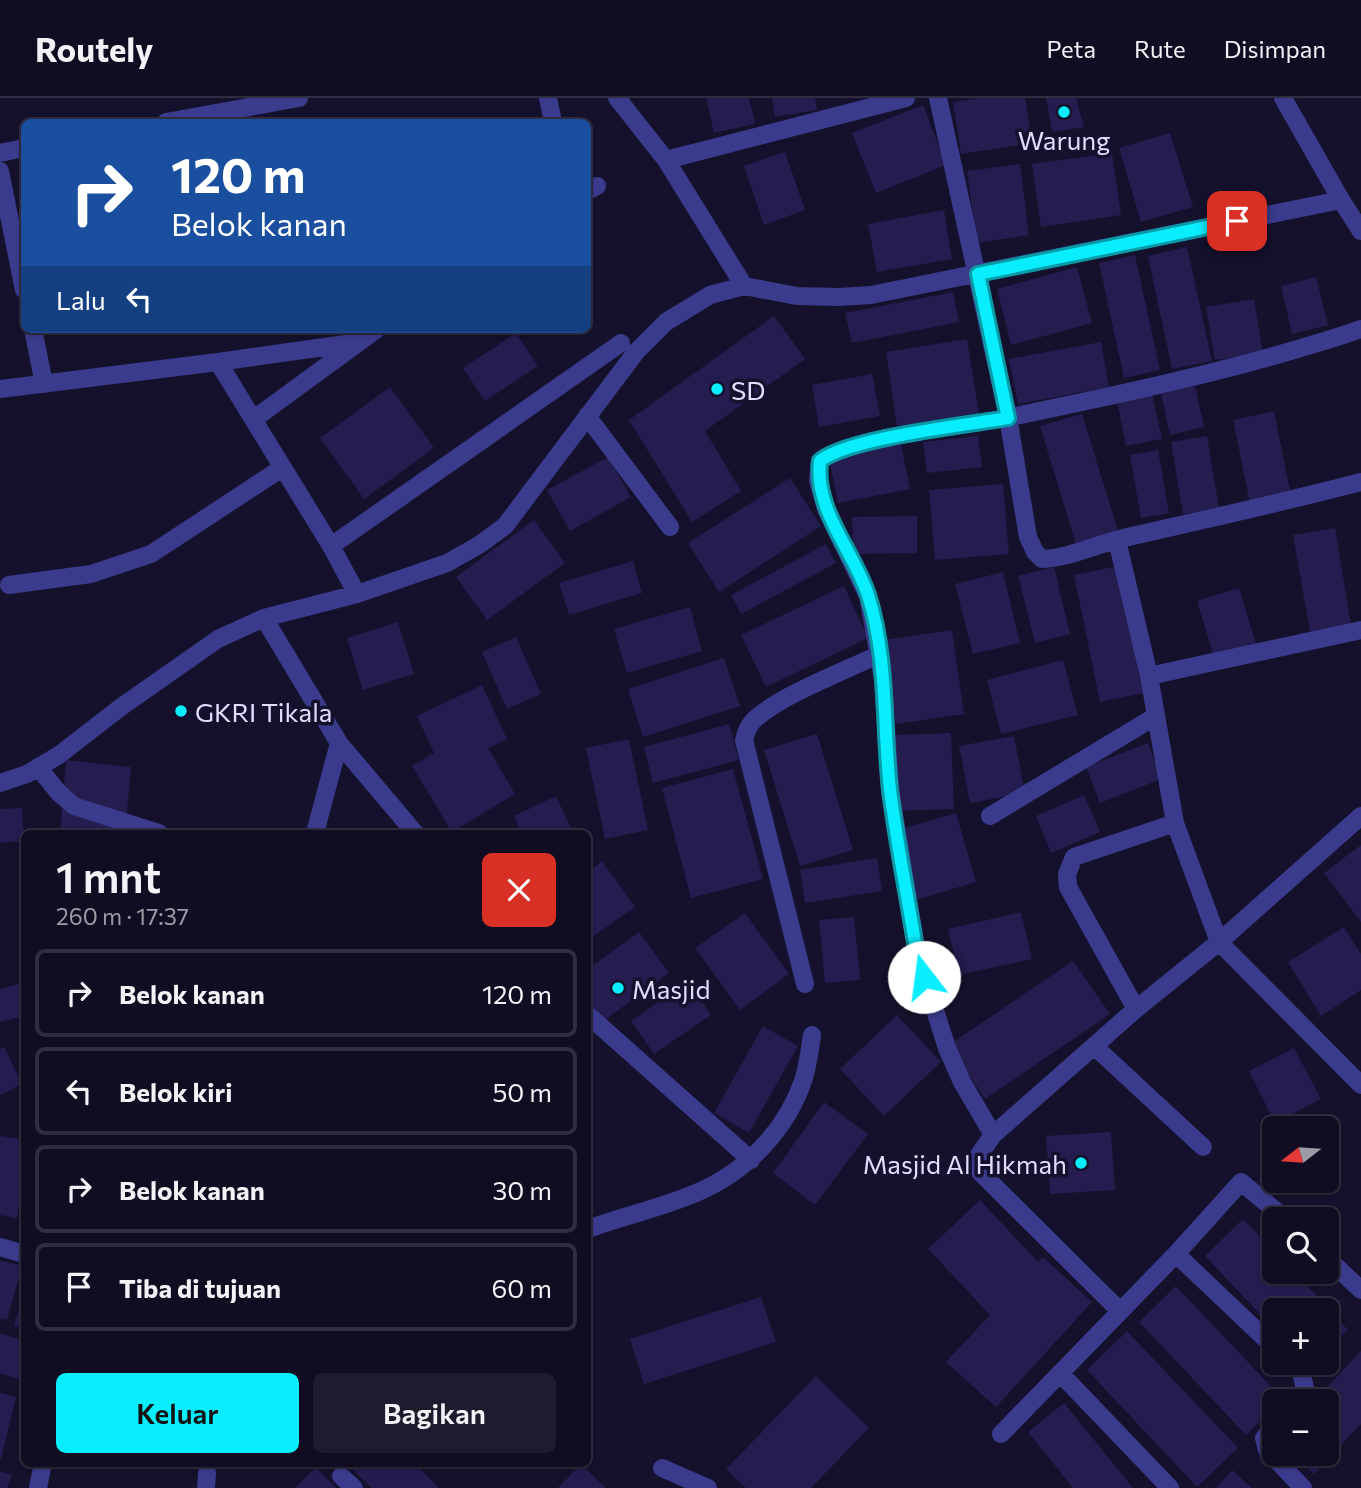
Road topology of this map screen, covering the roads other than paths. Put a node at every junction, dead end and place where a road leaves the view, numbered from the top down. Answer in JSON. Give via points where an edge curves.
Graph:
{"nodes":[{"id":1,"x":299,"y":98,"type":"edge"},
{"id":2,"x":548,"y":98,"type":"edge"},
{"id":3,"x":617,"y":98,"type":"edge"},
{"id":4,"x":906,"y":98,"type":"edge"},
{"id":5,"x":938,"y":98,"type":"edge"},
{"id":6,"x":1283,"y":98,"type":"edge"},
{"id":7,"x":183,"y":119,"type":"edge"},
{"id":8,"x":552,"y":119,"type":"edge"},
{"id":9,"x":21,"y":150,"type":"edge"},
{"id":10,"x":0,"y":153,"type":"edge"},
{"id":11,"x":666,"y":160,"type":"junction"},
{"id":12,"x":0,"y":171,"type":"edge"},
{"id":13,"x":1341,"y":200,"type":"junction"},
{"id":14,"x":1361,"y":231,"type":"edge"},
{"id":15,"x":21,"y":270,"type":"edge"},
{"id":16,"x":978,"y":274,"type":"junction"},
{"id":17,"x":744,"y":286,"type":"junction"},
{"id":18,"x":1361,"y":329,"type":"edge"},
{"id":19,"x":34,"y":333,"type":"edge"},
{"id":20,"x":371,"y":333,"type":"edge"},
{"id":21,"x":356,"y":342,"type":"junction"},
{"id":22,"x":621,"y":343,"type":"dead end"},
{"id":23,"x":218,"y":362,"type":"junction"},
{"id":24,"x":44,"y":384,"type":"junction"},
{"id":25,"x":0,"y":389,"type":"edge"},
{"id":26,"x":587,"y":415,"type":"junction"},
{"id":27,"x":1008,"y":418,"type":"junction"},
{"id":28,"x":254,"y":419,"type":"junction"},
{"id":29,"x":282,"y":468,"type":"junction"},
{"id":30,"x":1361,"y":482,"type":"edge"},
{"id":31,"x":670,"y":527,"type":"dead end"},
{"id":32,"x":1117,"y":540,"type":"junction"},
{"id":33,"x":331,"y":546,"type":"junction"},
{"id":34,"x":9,"y":585,"type":"dead end"},
{"id":35,"x":357,"y":594,"type":"junction"},
{"id":36,"x":264,"y":618,"type":"junction"},
{"id":37,"x":1361,"y":630,"type":"edge"},
{"id":38,"x":880,"y":654,"type":"junction"},
{"id":39,"x":1149,"y":676,"type":"junction"},
{"id":40,"x":1156,"y":716,"type":"junction"},
{"id":41,"x":339,"y":743,"type":"junction"},
{"id":42,"x":38,"y":767,"type":"junction"},
{"id":43,"x":0,"y":783,"type":"edge"},
{"id":44,"x":990,"y":816,"type":"dead end"},
{"id":45,"x":1361,"y":816,"type":"edge"},
{"id":46,"x":1175,"y":823,"type":"junction"},
{"id":47,"x":144,"y":830,"type":"edge"},
{"id":48,"x":316,"y":830,"type":"edge"},
{"id":49,"x":412,"y":830,"type":"edge"},
{"id":50,"x":1219,"y":942,"type":"junction"},
{"id":51,"x":805,"y":984,"type":"dead end"},
{"id":52,"x":1136,"y":1009,"type":"junction"},
{"id":53,"x":591,"y":1018,"type":"edge"},
{"id":54,"x":813,"y":1035,"type":"dead end"},
{"id":55,"x":1094,"y":1046,"type":"junction"},
{"id":56,"x":1358,"y":1075,"type":"edge"},
{"id":57,"x":993,"y":1135,"type":"junction"},
{"id":58,"x":1203,"y":1147,"type":"dead end"},
{"id":59,"x":751,"y":1160,"type":"junction"},
{"id":60,"x":1271,"y":1207,"type":"edge"},
{"id":61,"x":591,"y":1229,"type":"edge"},
{"id":62,"x":0,"y":1247,"type":"edge"},
{"id":63,"x":21,"y":1253,"type":"edge"},
{"id":64,"x":1176,"y":1255,"type":"junction"},
{"id":65,"x":1339,"y":1269,"type":"edge"},
{"id":66,"x":1361,"y":1290,"type":"edge"},
{"id":67,"x":1120,"y":1311,"type":"junction"},
{"id":68,"x":1262,"y":1336,"type":"edge"},
{"id":69,"x":1060,"y":1373,"type":"junction"},
{"id":70,"x":1001,"y":1434,"type":"dead end"},
{"id":71,"x":1282,"y":1466,"type":"edge"},
{"id":72,"x":42,"y":1467,"type":"edge"},
{"id":73,"x":662,"y":1468,"type":"dead end"},
{"id":74,"x":38,"y":1488,"type":"edge"},
{"id":75,"x":708,"y":1488,"type":"edge"},
{"id":76,"x":1170,"y":1488,"type":"edge"},
{"id":77,"x":1303,"y":1488,"type":"edge"}],
"edges":[{"from":1,"to":7,"type":"street"},
{"from":2,"to":8,"type":"street"},
{"from":3,"to":11,"type":"street"},
{"from":4,"to":11,"type":"street"},
{"from":5,"to":16,"type":"street"},
{"from":6,"to":13,"type":"street"},
{"from":9,"to":10,"type":"street"},
{"from":11,"to":17,"type":"street"},
{"from":12,"to":15,"type":"street"},
{"from":13,"to":14,"type":"street"},
{"from":13,"to":16,"type":"street"},
{"from":16,"to":17,"type":"street","via":[[839,297],[797,296]]},
{"from":16,"to":27,"type":"street"},
{"from":17,"to":26,"type":"street","via":[[710,295],[666,322]]},
{"from":18,"to":27,"type":"street","via":[[1233,367]]},
{"from":19,"to":24,"type":"street"},
{"from":20,"to":21,"type":"street"},
{"from":21,"to":23,"type":"street"},
{"from":21,"to":28,"type":"street"},
{"from":22,"to":33,"type":"street"},
{"from":23,"to":24,"type":"street"},
{"from":23,"to":28,"type":"street"},
{"from":24,"to":25,"type":"street"},
{"from":26,"to":31,"type":"street"},
{"from":26,"to":35,"type":"street","via":[[505,526],[447,563]]},
{"from":27,"to":32,"type":"street","via":[[1028,537],[1035,552],[1042,559],[1054,558]]},
{"from":27,"to":38,"type":"street","via":[[864,443],[820,461],[818,480],[826,509],[868,596]]},
{"from":28,"to":29,"type":"street"},
{"from":29,"to":33,"type":"street"},
{"from":29,"to":34,"type":"street","via":[[151,554],[91,574]]},
{"from":30,"to":32,"type":"street"},
{"from":32,"to":39,"type":"street"},
{"from":33,"to":35,"type":"street"},
{"from":35,"to":36,"type":"street"},
{"from":36,"to":41,"type":"street"},
{"from":36,"to":42,"type":"street","via":[[218,639]]},
{"from":37,"to":39,"type":"street"},
{"from":38,"to":51,"type":"street","via":[[765,711],[752,722],[744,740]]},
{"from":38,"to":57,"type":"street","via":[[890,790],[917,954],[961,1082]]},
{"from":39,"to":40,"type":"street"},
{"from":40,"to":44,"type":"street"},
{"from":40,"to":46,"type":"street"},
{"from":41,"to":48,"type":"street"},
{"from":41,"to":49,"type":"street"},
{"from":42,"to":43,"type":"street"},
{"from":42,"to":47,"type":"street","via":[[74,806]]},
{"from":45,"to":50,"type":"street"},
{"from":46,"to":50,"type":"street"},
{"from":46,"to":52,"type":"street","via":[[1074,857],[1067,874],[1068,887]]},
{"from":50,"to":52,"type":"street"},
{"from":50,"to":56,"type":"street"},
{"from":52,"to":55,"type":"street"},
{"from":53,"to":59,"type":"street"},
{"from":54,"to":59,"type":"street","via":[[794,1103]]},
{"from":55,"to":57,"type":"street"},
{"from":55,"to":58,"type":"street"},
{"from":57,"to":67,"type":"street","via":[[979,1155],[980,1172]]},
{"from":59,"to":61,"type":"street","via":[[697,1193]]},
{"from":60,"to":64,"type":"street","via":[[1241,1182]]},
{"from":62,"to":63,"type":"street"},
{"from":64,"to":67,"type":"street"},
{"from":64,"to":68,"type":"street"},
{"from":65,"to":66,"type":"street"},
{"from":67,"to":69,"type":"street"},
{"from":69,"to":70,"type":"street"},
{"from":69,"to":76,"type":"street"},
{"from":71,"to":77,"type":"street"},
{"from":72,"to":74,"type":"street"},
{"from":73,"to":75,"type":"street"}]}
